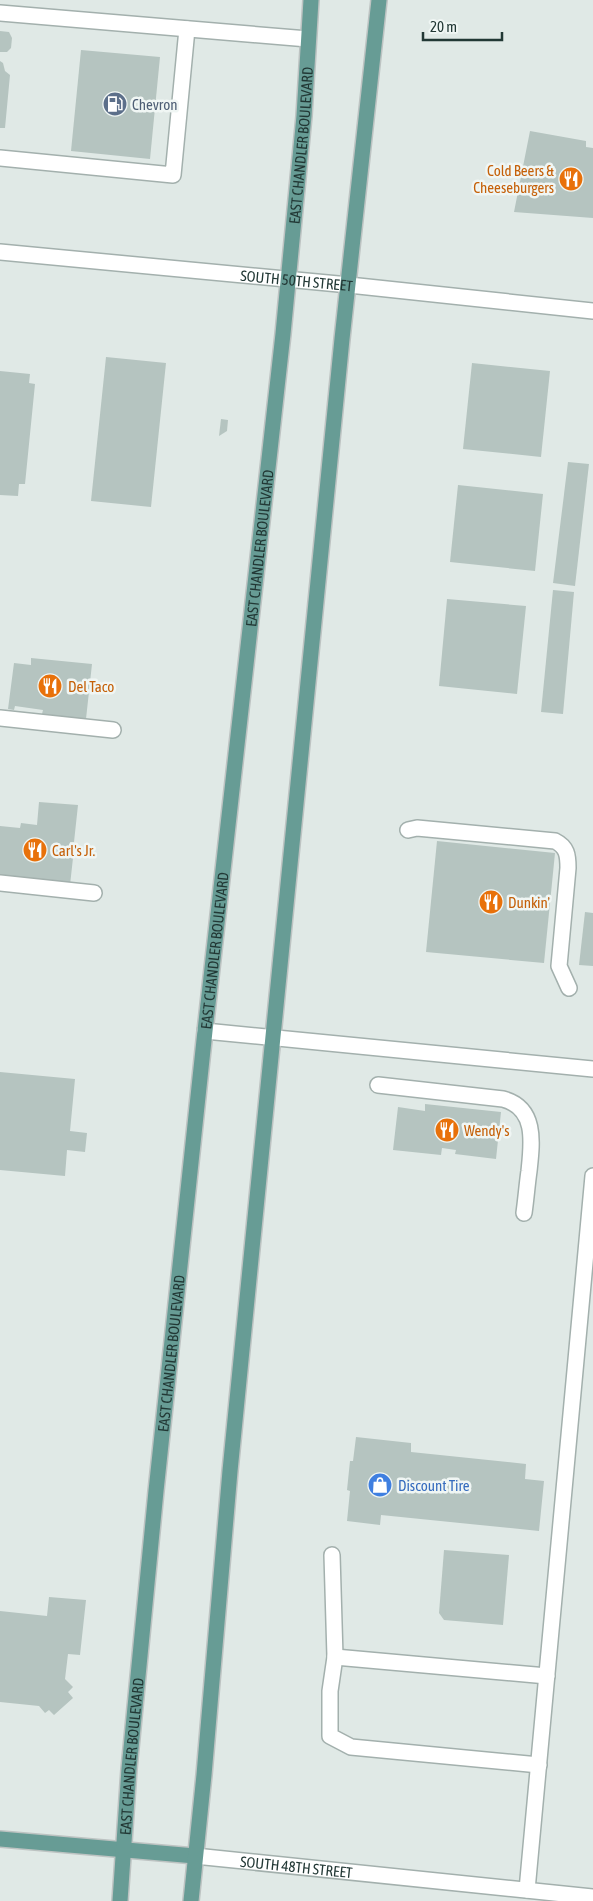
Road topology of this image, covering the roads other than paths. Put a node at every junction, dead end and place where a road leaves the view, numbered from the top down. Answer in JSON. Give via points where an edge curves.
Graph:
{"nodes":[{"id":1,"x":311,"y":0,"type":"edge"},
{"id":2,"x":379,"y":0,"type":"edge"},
{"id":3,"x":0,"y":13,"type":"edge"},
{"id":4,"x":187,"y":29,"type":"junction"},
{"id":5,"x":308,"y":39,"type":"junction"},
{"id":6,"x":0,"y":158,"type":"edge"},
{"id":7,"x":0,"y":252,"type":"edge"},
{"id":8,"x":287,"y":279,"type":"junction"},
{"id":9,"x":349,"y":285,"type":"junction"},
{"id":10,"x":593,"y":311,"type":"edge"},
{"id":11,"x":0,"y":718,"type":"edge"},
{"id":12,"x":113,"y":730,"type":"dead end"},
{"id":13,"x":408,"y":830,"type":"dead end"},
{"id":14,"x":0,"y":883,"type":"edge"},
{"id":15,"x":94,"y":893,"type":"dead end"},
{"id":16,"x":569,"y":988,"type":"dead end"},
{"id":17,"x":205,"y":1031,"type":"junction"},
{"id":18,"x":274,"y":1038,"type":"junction"},
{"id":19,"x":593,"y":1069,"type":"edge"},
{"id":20,"x":378,"y":1085,"type":"dead end"},
{"id":21,"x":593,"y":1176,"type":"edge"},
{"id":22,"x":524,"y":1213,"type":"dead end"},
{"id":23,"x":332,"y":1555,"type":"dead end"},
{"id":24,"x":335,"y":1657,"type":"junction"},
{"id":25,"x":547,"y":1676,"type":"junction"},
{"id":26,"x":539,"y":1765,"type":"junction"},
{"id":27,"x":0,"y":1839,"type":"edge"},
{"id":28,"x":123,"y":1851,"type":"junction"},
{"id":29,"x":195,"y":1856,"type":"junction"},
{"id":30,"x":527,"y":1890,"type":"junction"},
{"id":31,"x":593,"y":1897,"type":"edge"},
{"id":32,"x":120,"y":1901,"type":"edge"},
{"id":33,"x":191,"y":1901,"type":"edge"}],
"edges":[{"from":1,"to":5,"type":"main road","name":"EAST CHANDLER BOULEVARD"},
{"from":2,"to":9,"type":"main road"},
{"from":3,"to":4,"type":"street"},
{"from":4,"to":5,"type":"street"},
{"from":4,"to":6,"type":"street","via":[[173,175]]},
{"from":5,"to":8,"type":"main road","name":"EAST CHANDLER BOULEVARD","via":[[304,116]]},
{"from":7,"to":8,"type":"street","name":"SOUTH 50TH STREET"},
{"from":8,"to":9,"type":"street","name":"SOUTH 50TH STREET"},
{"from":8,"to":17,"type":"main road","name":"EAST CHANDLER BOULEVARD"},
{"from":9,"to":10,"type":"street","name":"SOUTH 50TH STREET"},
{"from":9,"to":18,"type":"main road"},
{"from":11,"to":12,"type":"street"},
{"from":13,"to":16,"type":"street","via":[[418,828],[563,844],[568,854],[568,868],[559,966]]},
{"from":14,"to":15,"type":"street"},
{"from":17,"to":18,"type":"street"},
{"from":17,"to":28,"type":"main road","name":"EAST CHANDLER BOULEVARD","via":[[154,1511]]},
{"from":18,"to":19,"type":"street"},
{"from":18,"to":29,"type":"main road"},
{"from":20,"to":22,"type":"street","via":[[503,1099],[524,1111],[532,1142]]},
{"from":21,"to":25,"type":"street"},
{"from":23,"to":24,"type":"street"},
{"from":24,"to":25,"type":"street"},
{"from":24,"to":26,"type":"street","via":[[330,1691],[330,1736],[351,1747]]},
{"from":25,"to":26,"type":"street"},
{"from":26,"to":30,"type":"street"},
{"from":27,"to":28,"type":"main road","name":"SOUTH 48TH STREET"},
{"from":28,"to":29,"type":"main road","name":"SOUTH 48TH STREET"},
{"from":28,"to":32,"type":"main road","name":"EAST CHANDLER BOULEVARD"},
{"from":29,"to":30,"type":"street","name":"SOUTH 48TH STREET"},
{"from":29,"to":33,"type":"main road"},
{"from":30,"to":31,"type":"street","name":"SOUTH 48TH STREET"}]}
